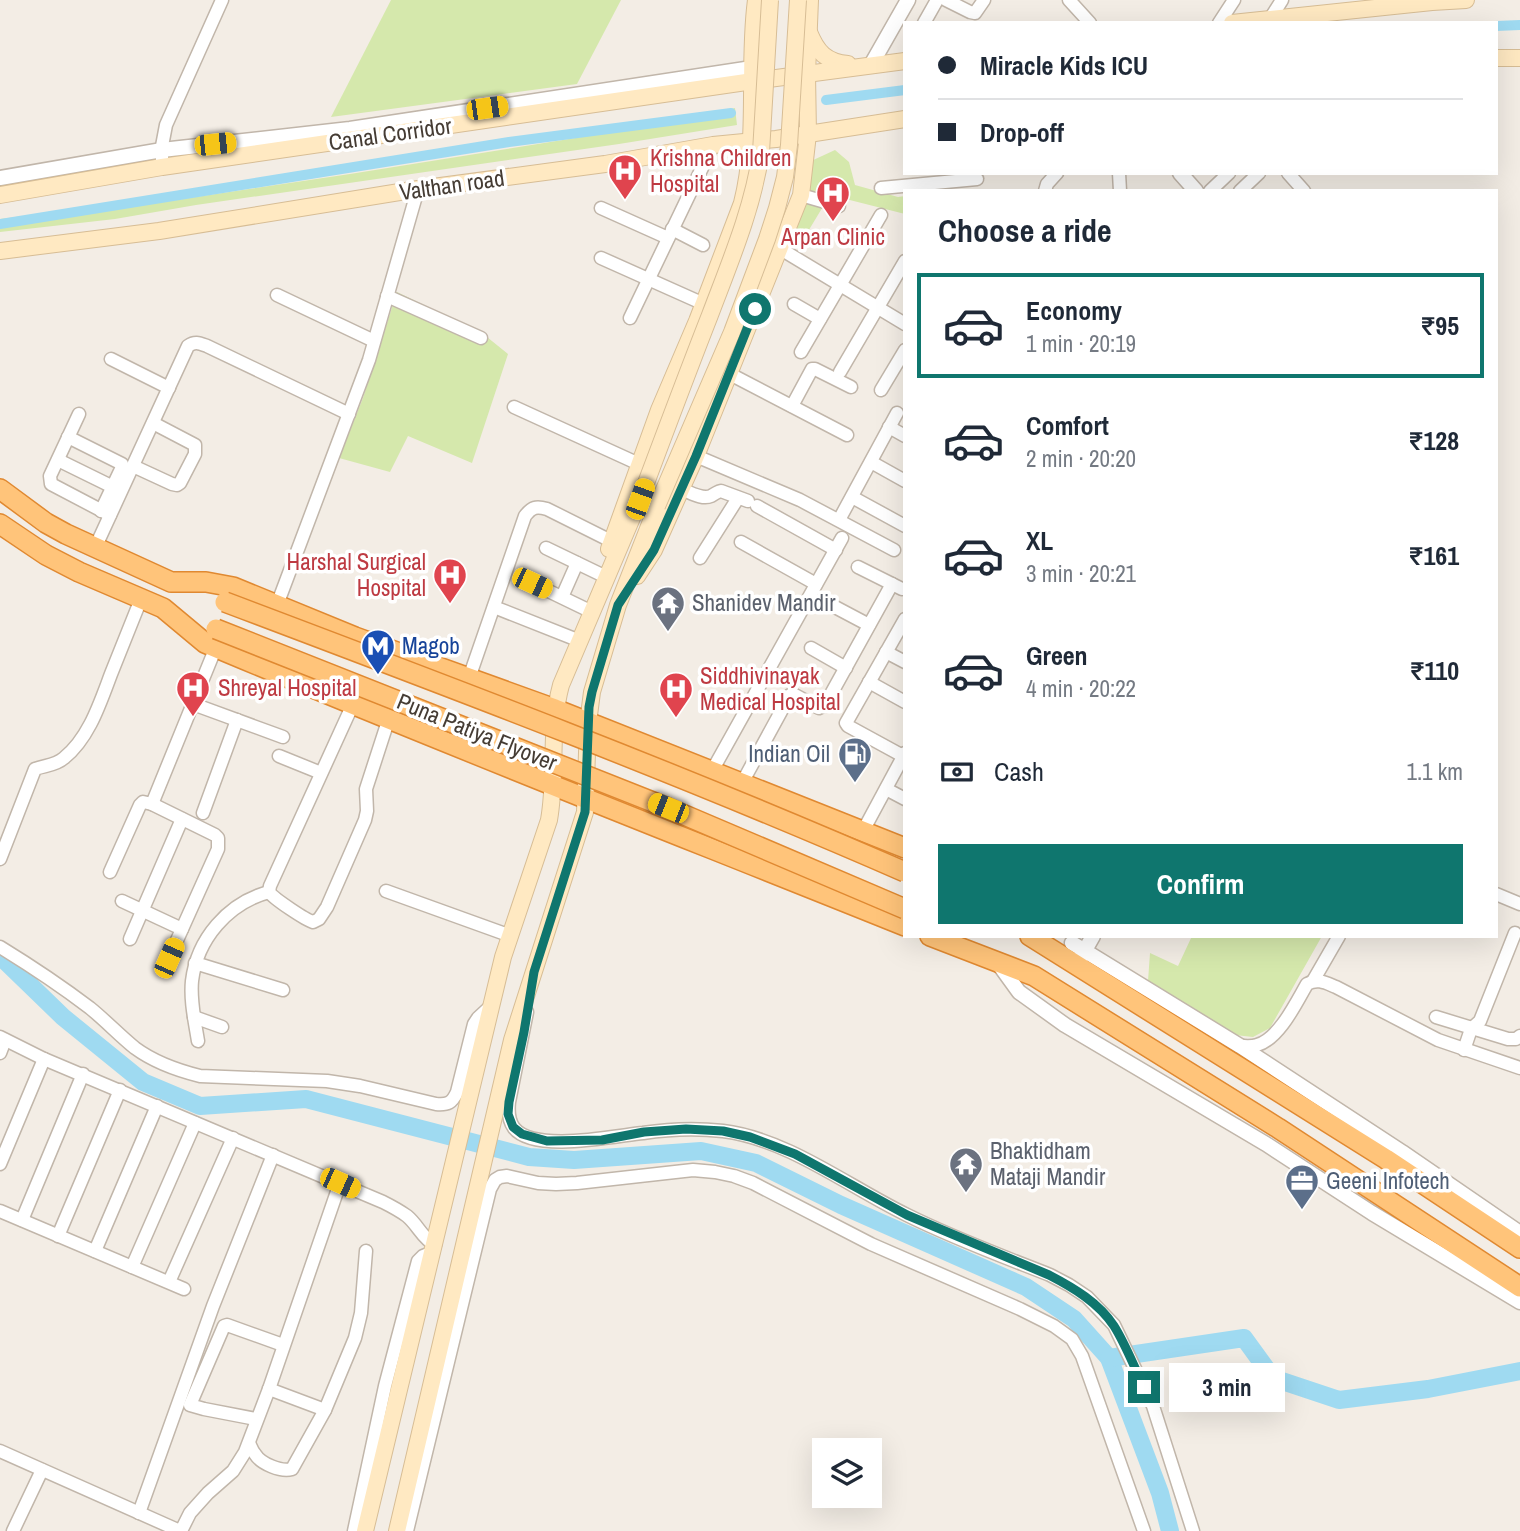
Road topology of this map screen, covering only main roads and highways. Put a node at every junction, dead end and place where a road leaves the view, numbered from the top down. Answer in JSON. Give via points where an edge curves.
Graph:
{"nodes":[{"id":1,"x":756,"y":0,"type":"edge"},
{"id":2,"x":770,"y":0,"type":"edge"},
{"id":3,"x":798,"y":0,"type":"edge"},
{"id":4,"x":810,"y":0,"type":"edge"},
{"id":5,"x":1456,"y":0,"type":"edge"},
{"id":6,"x":1466,"y":0,"type":"edge"},
{"id":7,"x":1250,"y":21,"type":"edge"},
{"id":8,"x":809,"y":30,"type":"junction"},
{"id":9,"x":1498,"y":58,"type":"edge"},
{"id":10,"x":1520,"y":58,"type":"edge"},
{"id":11,"x":903,"y":61,"type":"edge"},
{"id":12,"x":871,"y":65,"type":"junction"},
{"id":13,"x":807,"y":74,"type":"junction"},
{"id":14,"x":752,"y":75,"type":"junction"},
{"id":15,"x":903,"y":119,"type":"edge"},
{"id":16,"x":808,"y":134,"type":"junction"},
{"id":17,"x":752,"y":141,"type":"junction"},
{"id":18,"x":0,"y":195,"type":"edge"},
{"id":19,"x":0,"y":251,"type":"edge"},
{"id":20,"x":0,"y":475,"type":"edge"},
{"id":21,"x":0,"y":489,"type":"edge"},
{"id":22,"x":0,"y":524,"type":"edge"},
{"id":23,"x":0,"y":538,"type":"edge"},
{"id":24,"x":92,"y":547,"type":"junction"},
{"id":25,"x":79,"y":572,"type":"junction"},
{"id":26,"x":171,"y":582,"type":"junction"},
{"id":27,"x":600,"y":593,"type":"junction"},
{"id":28,"x":618,"y":605,"type":"junction"},
{"id":29,"x":216,"y":638,"type":"junction"},
{"id":30,"x":555,"y":709,"type":"junction"},
{"id":31,"x":588,"y":723,"type":"junction"},
{"id":32,"x":553,"y":786,"type":"junction"},
{"id":33,"x":586,"y":800,"type":"junction"},
{"id":34,"x":903,"y":847,"type":"edge"},
{"id":35,"x":903,"y":871,"type":"edge"},
{"id":36,"x":903,"y":908,"type":"edge"},
{"id":37,"x":903,"y":925,"type":"edge"},
{"id":38,"x":935,"y":938,"type":"edge"},
{"id":39,"x":969,"y":938,"type":"edge"},
{"id":40,"x":1036,"y":938,"type":"edge"},
{"id":41,"x":1074,"y":951,"type":"edge"},
{"id":42,"x":1034,"y":976,"type":"junction"},
{"id":43,"x":1520,"y":1248,"type":"edge"},
{"id":44,"x":1519,"y":1297,"type":"edge"},
{"id":45,"x":365,"y":1531,"type":"edge"},
{"id":46,"x":397,"y":1531,"type":"edge"}],
"edges":[{"from":1,"to":14,"type":"main road"},
{"from":2,"to":27,"type":"main road","bridge":true,"via":[[757,176],[719,292]]},
{"from":3,"to":28,"type":"main road","bridge":true,"via":[[789,145],[777,208],[732,332]]},
{"from":4,"to":8,"type":"main road"},
{"from":5,"to":6,"type":"main road"},
{"from":5,"to":7,"type":"main road"},
{"from":8,"to":12,"type":"main road","via":[[814,45],[835,63]]},
{"from":8,"to":13,"type":"main road"},
{"from":9,"to":10,"type":"main road"},
{"from":11,"to":12,"type":"main road","name":"Canal Corridor"},
{"from":12,"to":13,"type":"main road","name":"Canal Corridor"},
{"from":13,"to":14,"type":"main road","name":"Canal Corridor"},
{"from":13,"to":16,"type":"main road"},
{"from":14,"to":17,"type":"main road"},
{"from":14,"to":18,"type":"main road","name":"Canal Corridor"},
{"from":15,"to":16,"type":"main road","name":"Valthan road"},
{"from":16,"to":17,"type":"main road","name":"Valthan road"},
{"from":16,"to":28,"type":"main road","via":[[801,195],[696,456],[654,550]]},
{"from":17,"to":19,"type":"main road","name":"Valthan road"},
{"from":17,"to":27,"type":"main road","via":[[742,203],[639,464],[611,541]]},
{"from":20,"to":24,"type":"highway"},
{"from":21,"to":24,"type":"highway","name":"Puna Patiya Flyover","via":[[46,523]]},
{"from":22,"to":25,"type":"highway"},
{"from":23,"to":25,"type":"highway","via":[[41,562]]},
{"from":24,"to":26,"type":"highway","name":"Puna Patiya Flyover"},
{"from":25,"to":29,"type":"highway","name":"Puna Patiya Flyover","via":[[163,608]]},
{"from":26,"to":30,"type":"highway","via":[[233,587]]},
{"from":26,"to":35,"type":"highway","name":"Puna Patiya Flyover","bridge":true,"via":[[534,719]]},
{"from":27,"to":30,"type":"main road"},
{"from":28,"to":31,"type":"main road","via":[[592,692]]},
{"from":29,"to":32,"type":"highway","via":[[353,704]]},
{"from":29,"to":36,"type":"highway","name":"Puna Patiya Flyover","bridge":true,"via":[[668,808]]},
{"from":30,"to":31,"type":"highway"},
{"from":30,"to":32,"type":"main road"},
{"from":31,"to":33,"type":"main road"},
{"from":31,"to":34,"type":"highway"},
{"from":32,"to":33,"type":"highway"},
{"from":32,"to":45,"type":"main road","via":[[549,820],[491,1006]]},
{"from":33,"to":37,"type":"highway"},
{"from":33,"to":46,"type":"main road","via":[[512,1040]]},
{"from":38,"to":42,"type":"highway"},
{"from":39,"to":42,"type":"highway"},
{"from":40,"to":41,"type":"highway"},
{"from":41,"to":43,"type":"highway","via":[[1385,1150]]},
{"from":42,"to":44,"type":"highway","via":[[1278,1128]]}]}
